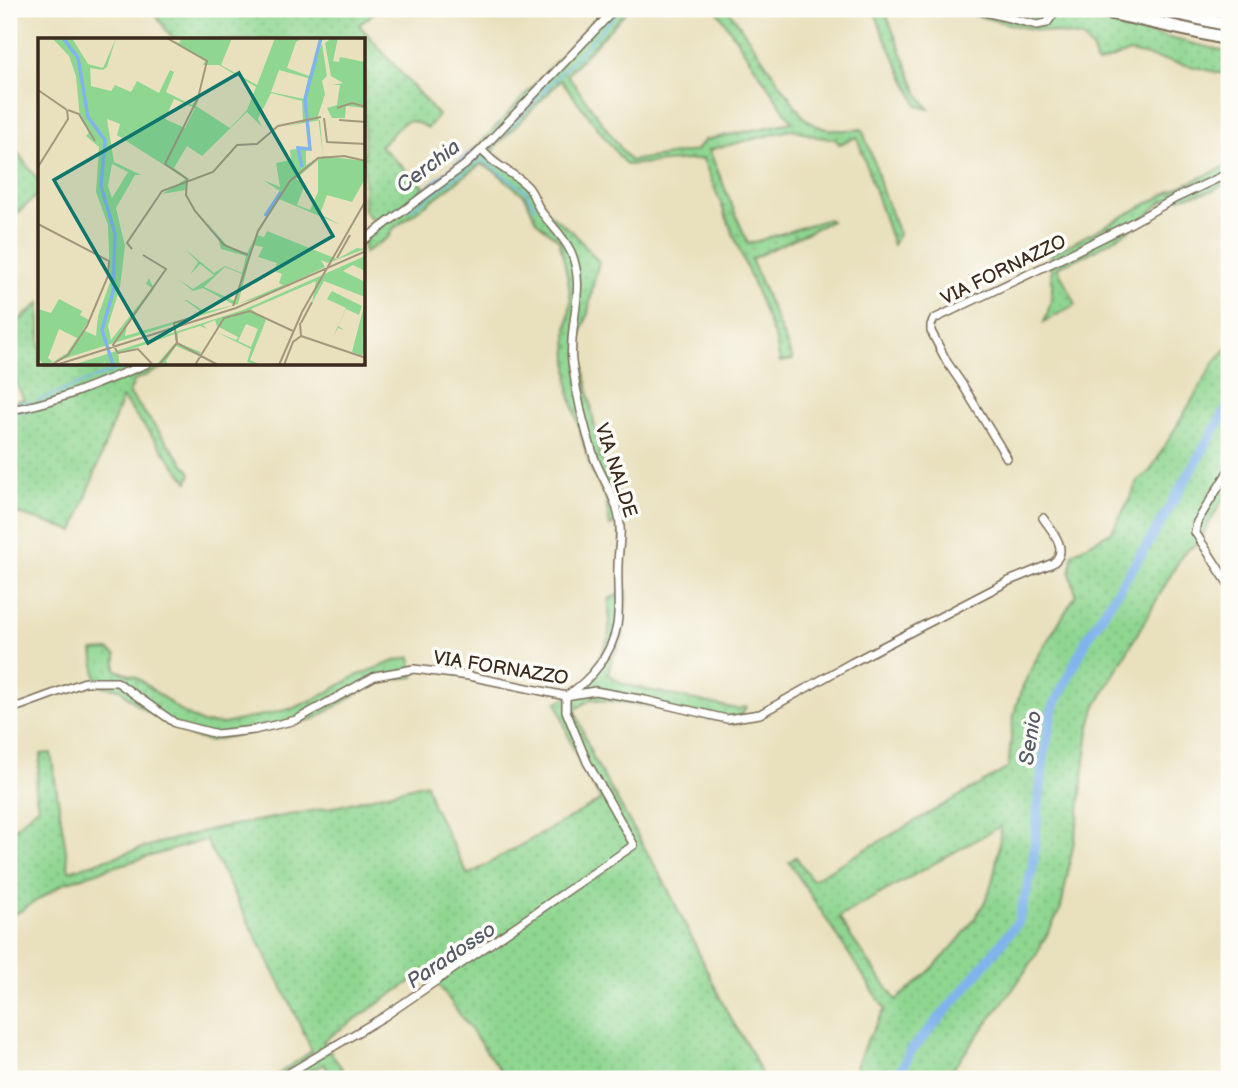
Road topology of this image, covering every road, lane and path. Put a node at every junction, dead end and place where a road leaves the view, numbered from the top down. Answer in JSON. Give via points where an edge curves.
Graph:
{"nodes":[{"id":1,"x":615,"y":9,"type":"edge"},
{"id":2,"x":972,"y":9,"type":"edge"},
{"id":3,"x":1055,"y":9,"type":"edge"},
{"id":4,"x":1094,"y":9,"type":"edge"},
{"id":5,"x":1158,"y":9,"type":"edge"},
{"id":6,"x":1229,"y":25,"type":"edge"},
{"id":7,"x":1229,"y":39,"type":"edge"},
{"id":8,"x":481,"y":150,"type":"junction"},
{"id":9,"x":1229,"y":173,"type":"edge"},
{"id":10,"x":366,"y":239,"type":"edge"},
{"id":11,"x":141,"y":366,"type":"edge"},
{"id":12,"x":9,"y":410,"type":"edge"},
{"id":13,"x":1007,"y":458,"type":"dead end"},
{"id":14,"x":1229,"y":470,"type":"edge"},
{"id":15,"x":1043,"y":518,"type":"dead end"},
{"id":16,"x":1229,"y":585,"type":"edge"},
{"id":17,"x":566,"y":696,"type":"junction"},
{"id":18,"x":9,"y":710,"type":"edge"},
{"id":19,"x":279,"y":1079,"type":"edge"}],
"edges":[{"from":1,"to":8,"type":"street"},
{"from":2,"to":3,"type":"street","via":[[1037,25],[1047,23]]},
{"from":4,"to":7,"type":"highway"},
{"from":5,"to":6,"type":"highway"},
{"from":8,"to":10,"type":"street"},
{"from":8,"to":17,"type":"street","name":"VIA NALDE","via":[[526,184],[573,258],[578,289],[572,342],[576,382],[590,444],[620,519],[615,633],[603,660]]},
{"from":9,"to":13,"type":"street","name":"VIA FORNAZZO","via":[[934,319],[932,331],[947,362]]},
{"from":11,"to":12,"type":"street","via":[[58,399]]},
{"from":14,"to":16,"type":"street","via":[[1195,532]]},
{"from":15,"to":17,"type":"street","name":"VIA FORNAZZO","via":[[1060,546],[1059,558],[1053,563],[1009,580],[760,714],[727,719],[594,691]]},
{"from":17,"to":18,"type":"street","name":"VIA FORNAZZO","via":[[414,668],[375,676],[296,720],[229,733],[175,723],[117,682],[85,681]]},
{"from":17,"to":19,"type":"street","via":[[566,711],[587,762],[634,845],[385,1016]]}]}
